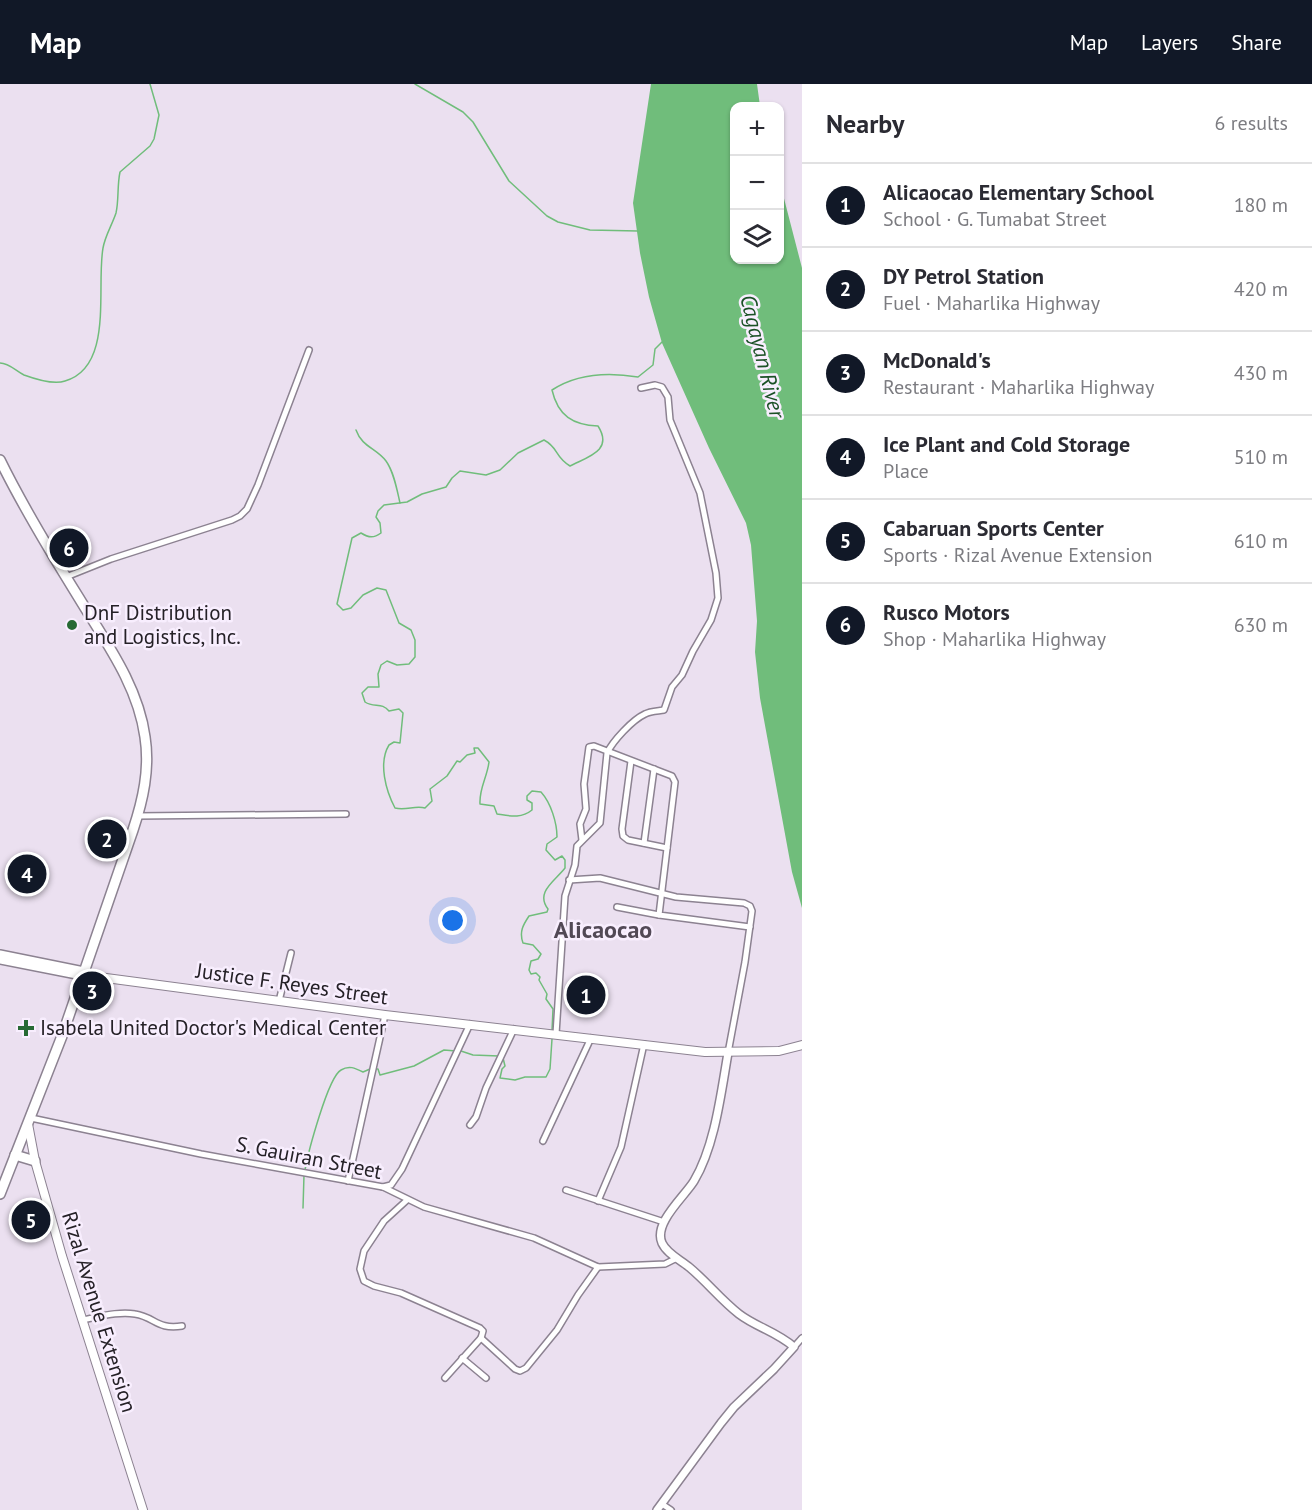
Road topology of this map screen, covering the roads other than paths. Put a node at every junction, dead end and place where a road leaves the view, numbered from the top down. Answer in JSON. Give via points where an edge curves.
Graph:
{"nodes":[{"id":1,"x":309,"y":350,"type":"dead end"},
{"id":2,"x":641,"y":388,"type":"dead end"},
{"id":3,"x":0,"y":460,"type":"edge"},
{"id":4,"x":66,"y":577,"type":"junction"},
{"id":5,"x":608,"y":753,"type":"junction"},
{"id":6,"x":632,"y":761,"type":"junction"},
{"id":7,"x":654,"y":769,"type":"junction"},
{"id":8,"x":346,"y":814,"type":"dead end"},
{"id":9,"x":137,"y":816,"type":"junction"},
{"id":10,"x":582,"y":840,"type":"junction"},
{"id":11,"x":644,"y":843,"type":"junction"},
{"id":12,"x":668,"y":848,"type":"junction"},
{"id":13,"x":569,"y":880,"type":"junction"},
{"id":14,"x":662,"y":893,"type":"junction"},
{"id":15,"x":617,"y":907,"type":"dead end"},
{"id":16,"x":659,"y":915,"type":"junction"},
{"id":17,"x":750,"y":927,"type":"junction"},
{"id":18,"x":291,"y":953,"type":"dead end"},
{"id":19,"x":0,"y":954,"type":"edge"},
{"id":20,"x":0,"y":960,"type":"edge"},
{"id":21,"x":86,"y":974,"type":"junction"},
{"id":22,"x":279,"y":1001,"type":"junction"},
{"id":23,"x":385,"y":1015,"type":"junction"},
{"id":24,"x":470,"y":1024,"type":"junction"},
{"id":25,"x":514,"y":1029,"type":"junction"},
{"id":26,"x":553,"y":1034,"type":"junction"},
{"id":27,"x":591,"y":1038,"type":"junction"},
{"id":28,"x":644,"y":1044,"type":"junction"},
{"id":29,"x":802,"y":1045,"type":"edge"},
{"id":30,"x":728,"y":1053,"type":"junction"},
{"id":31,"x":29,"y":1121,"type":"junction"},
{"id":32,"x":470,"y":1125,"type":"dead end"},
{"id":33,"x":543,"y":1141,"type":"dead end"},
{"id":34,"x":15,"y":1155,"type":"junction"},
{"id":35,"x":35,"y":1161,"type":"junction"},
{"id":36,"x":348,"y":1181,"type":"junction"},
{"id":37,"x":383,"y":1188,"type":"junction"},
{"id":38,"x":566,"y":1190,"type":"dead end"},
{"id":39,"x":0,"y":1194,"type":"edge"},
{"id":40,"x":406,"y":1200,"type":"junction"},
{"id":41,"x":598,"y":1201,"type":"junction"},
{"id":42,"x":664,"y":1222,"type":"junction"},
{"id":43,"x":677,"y":1258,"type":"junction"},
{"id":44,"x":598,"y":1267,"type":"junction"},
{"id":45,"x":82,"y":1320,"type":"junction"},
{"id":46,"x":182,"y":1326,"type":"dead end"},
{"id":47,"x":481,"y":1338,"type":"junction"},
{"id":48,"x":802,"y":1338,"type":"edge"},
{"id":49,"x":794,"y":1347,"type":"junction"},
{"id":50,"x":462,"y":1358,"type":"junction"},
{"id":51,"x":445,"y":1378,"type":"dead end"},
{"id":52,"x":486,"y":1378,"type":"dead end"},
{"id":53,"x":662,"y":1504,"type":"junction"},
{"id":54,"x":143,"y":1510,"type":"edge"},
{"id":55,"x":657,"y":1510,"type":"edge"},
{"id":56,"x":672,"y":1510,"type":"edge"}],
"edges":[{"from":1,"to":4,"type":"street","via":[[258,485],[243,513]]},
{"from":2,"to":5,"type":"street","via":[[662,387],[668,397],[670,420],[700,493],[718,598],[711,620],[672,687],[664,710],[645,714],[611,745]]},
{"from":3,"to":4,"type":"main road"},
{"from":4,"to":9,"type":"main road","via":[[130,686],[142,718],[147,767]]},
{"from":5,"to":6,"type":"street"},
{"from":5,"to":10,"type":"street","via":[[600,823]]},
{"from":5,"to":10,"type":"street","via":[[594,746],[588,749],[586,809],[580,824]]},
{"from":6,"to":7,"type":"street"},
{"from":6,"to":11,"type":"street","via":[[622,832],[625,839]]},
{"from":7,"to":11,"type":"street"},
{"from":7,"to":12,"type":"street","via":[[672,776],[675,782]]},
{"from":8,"to":9,"type":"street"},
{"from":9,"to":21,"type":"main road"},
{"from":10,"to":13,"type":"street"},
{"from":11,"to":12,"type":"street"},
{"from":12,"to":14,"type":"street"},
{"from":13,"to":14,"type":"street","via":[[600,878]]},
{"from":13,"to":26,"type":"street"},
{"from":14,"to":16,"type":"street"},
{"from":14,"to":17,"type":"street","via":[[747,904],[752,911]]},
{"from":15,"to":16,"type":"street"},
{"from":16,"to":17,"type":"street"},
{"from":17,"to":30,"type":"street"},
{"from":18,"to":22,"type":"street"},
{"from":19,"to":21,"type":"street"},
{"from":20,"to":21,"type":"street"},
{"from":21,"to":22,"type":"main road","name":"Justice F. Reyes Street"},
{"from":21,"to":31,"type":"main road"},
{"from":22,"to":23,"type":"main road","name":"Justice F. Reyes Street"},
{"from":23,"to":24,"type":"main road","name":"Justice F. Reyes Street"},
{"from":23,"to":36,"type":"street"},
{"from":24,"to":25,"type":"main road","name":"Justice F. Reyes Street"},
{"from":24,"to":37,"type":"street","via":[[402,1169],[392,1185]]},
{"from":25,"to":26,"type":"main road","name":"Justice F. Reyes Street"},
{"from":25,"to":32,"type":"street"},
{"from":26,"to":27,"type":"main road","name":"Justice F. Reyes Street"},
{"from":27,"to":28,"type":"main road","name":"Justice F. Reyes Street"},
{"from":27,"to":33,"type":"street"},
{"from":28,"to":30,"type":"main road","name":"Justice F. Reyes Street"},
{"from":28,"to":41,"type":"street","via":[[621,1147]]},
{"from":29,"to":30,"type":"main road","name":"Justice F. Reyes Street","via":[[779,1051]]},
{"from":30,"to":42,"type":"street","via":[[705,1157],[695,1179]]},
{"from":31,"to":34,"type":"main road"},
{"from":31,"to":35,"type":"main road","name":"Rizal Avenue Extension"},
{"from":31,"to":36,"type":"street","name":"S. Gauiran Street"},
{"from":34,"to":35,"type":"main road"},
{"from":34,"to":39,"type":"main road"},
{"from":35,"to":45,"type":"main road","name":"Rizal Avenue Extension"},
{"from":36,"to":37,"type":"street","name":"S. Gauiran Street"},
{"from":37,"to":40,"type":"street","name":"S. Gauiran Street"},
{"from":38,"to":41,"type":"street"},
{"from":40,"to":44,"type":"street","name":"S. Gauiran Street","via":[[521,1233]]},
{"from":40,"to":47,"type":"street","via":[[384,1221],[364,1251],[360,1269],[364,1281],[402,1293],[480,1328]]},
{"from":41,"to":42,"type":"street"},
{"from":42,"to":43,"type":"street","via":[[661,1240]]},
{"from":43,"to":44,"type":"street","name":"S. Gauiran Street","via":[[665,1264]]},
{"from":43,"to":49,"type":"street","via":[[739,1314]]},
{"from":44,"to":47,"type":"street","via":[[557,1330],[526,1368],[515,1370]]},
{"from":45,"to":46,"type":"street","via":[[132,1313],[163,1326]]},
{"from":45,"to":54,"type":"main road","name":"Rizal Avenue Extension"},
{"from":47,"to":50,"type":"street"},
{"from":48,"to":49,"type":"street"},
{"from":49,"to":53,"type":"street","via":[[721,1422]]},
{"from":50,"to":51,"type":"street"},
{"from":50,"to":52,"type":"street"},
{"from":53,"to":55,"type":"street"},
{"from":53,"to":56,"type":"street"}]}
